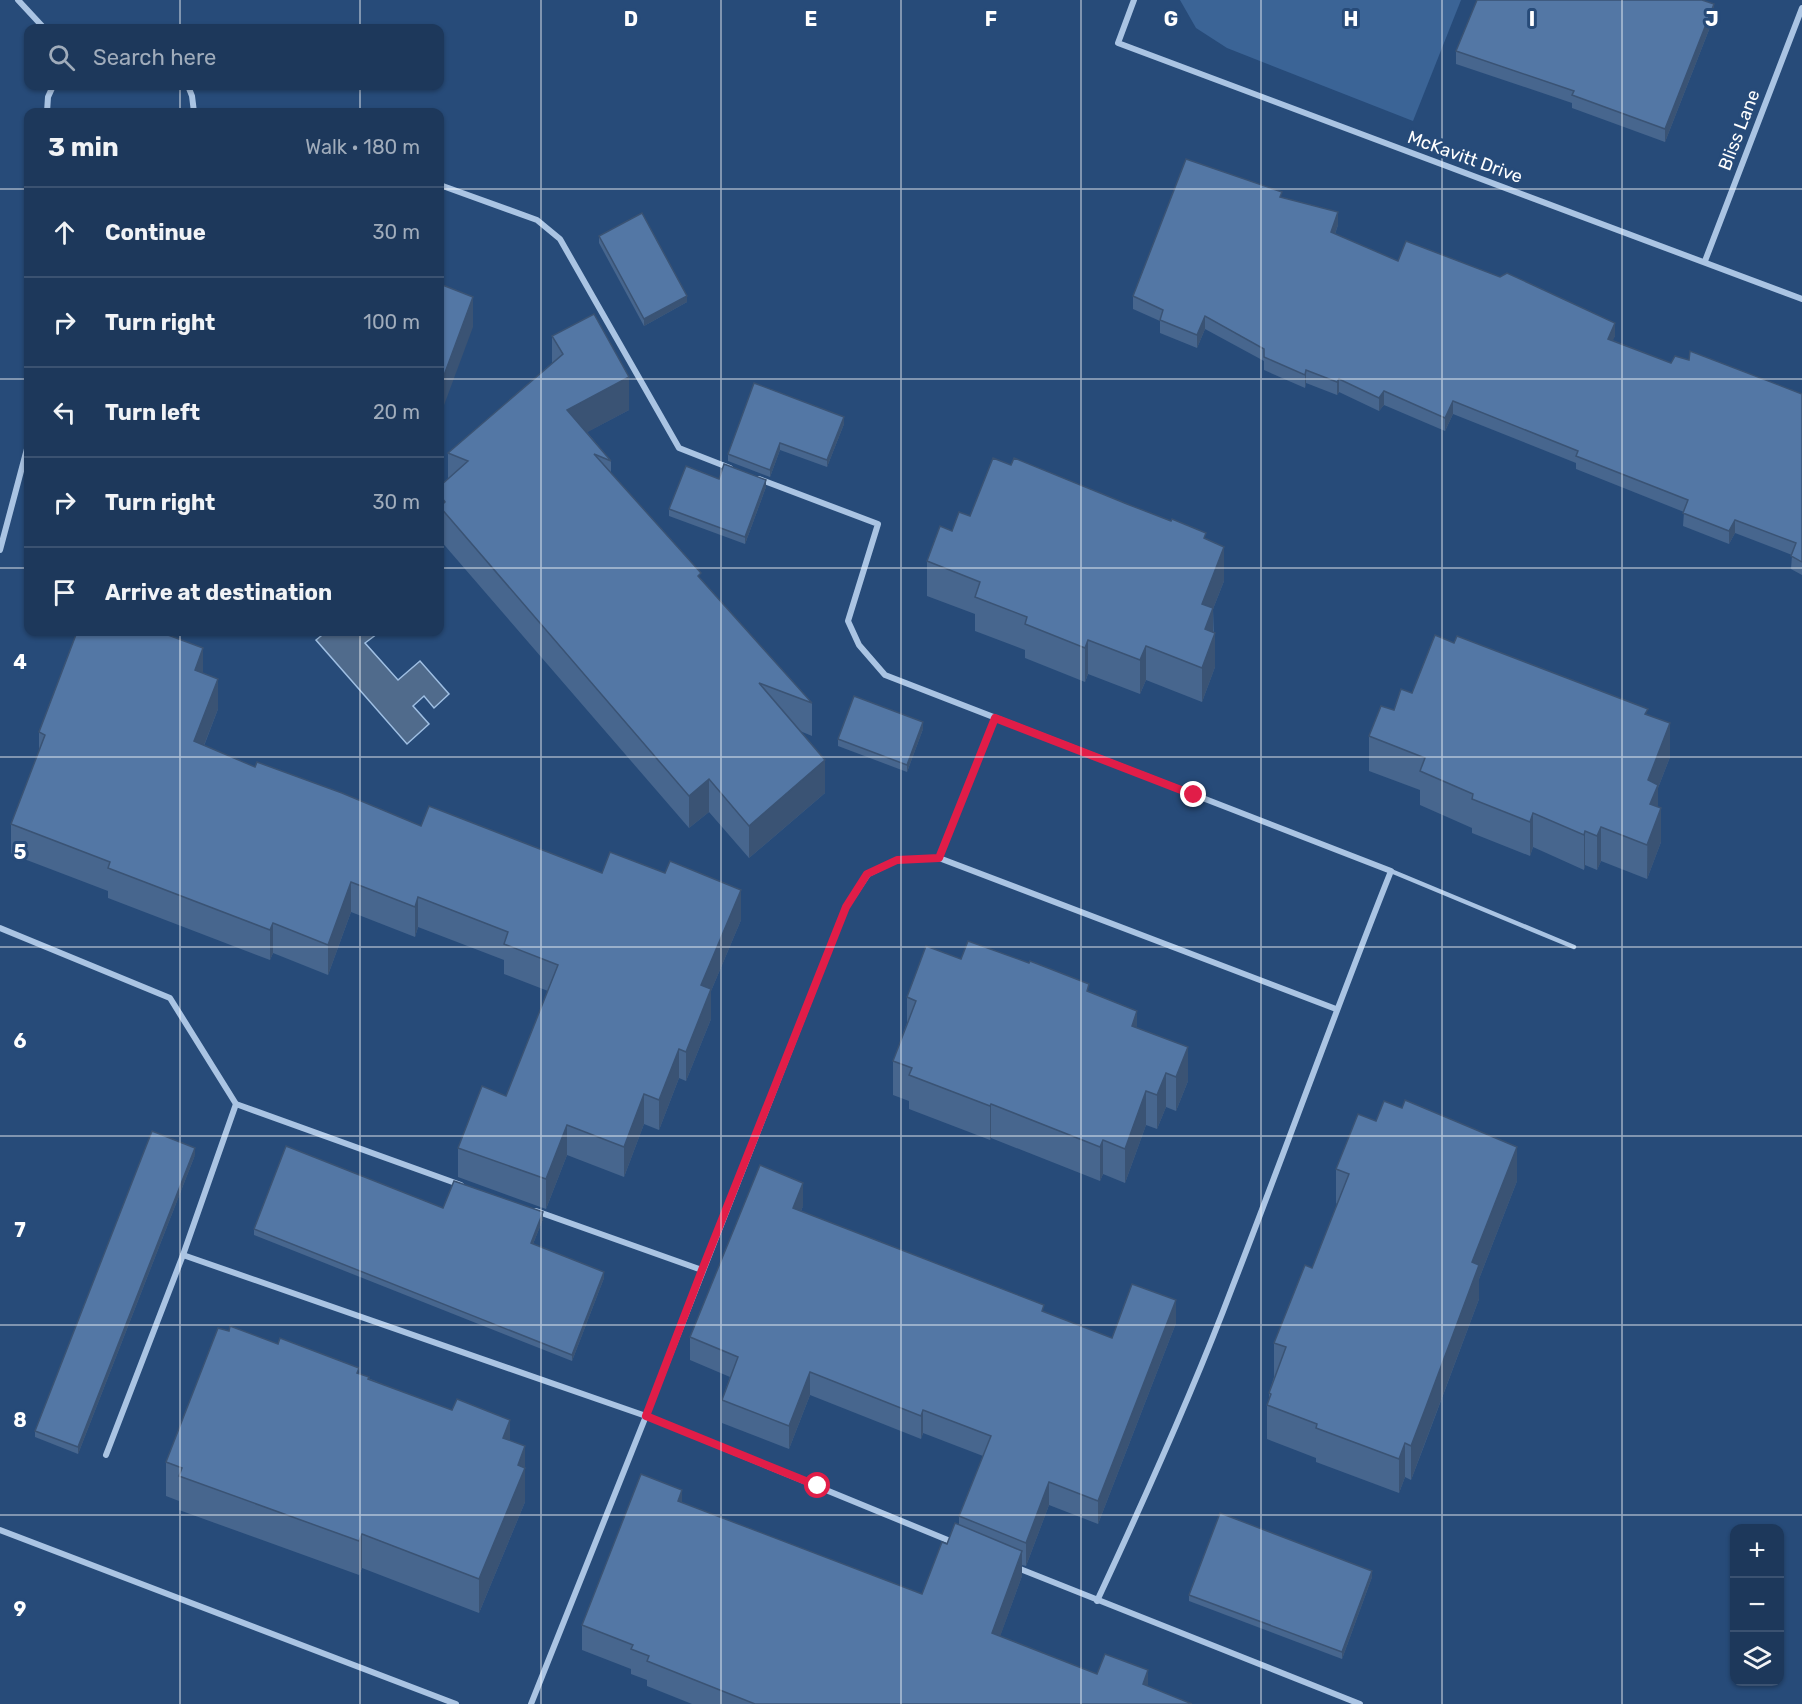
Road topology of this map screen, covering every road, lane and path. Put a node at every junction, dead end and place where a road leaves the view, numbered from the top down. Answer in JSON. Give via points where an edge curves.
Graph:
{"nodes":[{"id":1,"x":18,"y":0,"type":"edge"},
{"id":2,"x":1134,"y":0,"type":"edge"},
{"id":3,"x":1802,"y":8,"type":"edge"},
{"id":4,"x":40,"y":24,"type":"edge"},
{"id":5,"x":51,"y":90,"type":"edge"},
{"id":6,"x":190,"y":90,"type":"edge"},
{"id":7,"x":47,"y":108,"type":"edge"},
{"id":8,"x":194,"y":108,"type":"edge"},
{"id":9,"x":444,"y":186,"type":"edge"},
{"id":10,"x":1704,"y":261,"type":"junction"},
{"id":11,"x":1802,"y":299,"type":"edge"},
{"id":12,"x":24,"y":460,"type":"edge"},
{"id":13,"x":735,"y":470,"type":"edge"},
{"id":14,"x":757,"y":478,"type":"edge"},
{"id":15,"x":0,"y":550,"type":"edge"},
{"id":16,"x":995,"y":718,"type":"junction"},
{"id":17,"x":939,"y":858,"type":"junction"},
{"id":18,"x":1391,"y":871,"type":"junction"},
{"id":19,"x":0,"y":928,"type":"edge"},
{"id":20,"x":1574,"y":947,"type":"dead end"},
{"id":21,"x":1336,"y":1009,"type":"junction"},
{"id":22,"x":236,"y":1104,"type":"junction"},
{"id":23,"x":469,"y":1187,"type":"edge"},
{"id":24,"x":525,"y":1207,"type":"edge"},
{"id":25,"x":183,"y":1255,"type":"junction"},
{"id":26,"x":702,"y":1270,"type":"junction"},
{"id":27,"x":646,"y":1416,"type":"junction"},
{"id":28,"x":106,"y":1455,"type":"dead end"},
{"id":29,"x":0,"y":1530,"type":"edge"},
{"id":30,"x":964,"y":1547,"type":"edge"},
{"id":31,"x":1009,"y":1565,"type":"edge"},
{"id":32,"x":1097,"y":1601,"type":"junction"},
{"id":33,"x":456,"y":1704,"type":"edge"},
{"id":34,"x":531,"y":1704,"type":"edge"},
{"id":35,"x":1360,"y":1704,"type":"edge"}],
"edges":[{"from":1,"to":4,"type":"street"},
{"from":2,"to":10,"type":"street","name":"McKavitt Drive","via":[[1118,43]]},
{"from":3,"to":10,"type":"street","name":"Bliss Lane"},
{"from":5,"to":7,"type":"street"},
{"from":6,"to":8,"type":"street"},
{"from":9,"to":13,"type":"street","via":[[537,220],[560,239],[680,448]]},
{"from":10,"to":11,"type":"street","name":"McKavitt Drive"},
{"from":12,"to":15,"type":"street"},
{"from":14,"to":16,"type":"street","via":[[878,524],[848,621],[859,645],[885,675]]},
{"from":16,"to":17,"type":"street"},
{"from":16,"to":18,"type":"street"},
{"from":17,"to":21,"type":"street"},
{"from":17,"to":26,"type":"street","via":[[897,860],[867,874],[846,907]]},
{"from":18,"to":20,"type":"lane"},
{"from":18,"to":21,"type":"street"},
{"from":19,"to":22,"type":"street","via":[[170,998]]},
{"from":21,"to":32,"type":"street","via":[[1232,1289],[1159,1468]]},
{"from":22,"to":23,"type":"street"},
{"from":22,"to":25,"type":"street"},
{"from":24,"to":26,"type":"street"},
{"from":25,"to":27,"type":"street"},
{"from":25,"to":28,"type":"street"},
{"from":26,"to":27,"type":"street"},
{"from":27,"to":30,"type":"street"},
{"from":27,"to":34,"type":"street"},
{"from":29,"to":33,"type":"street"},
{"from":31,"to":32,"type":"street"},
{"from":32,"to":35,"type":"street"}]}
